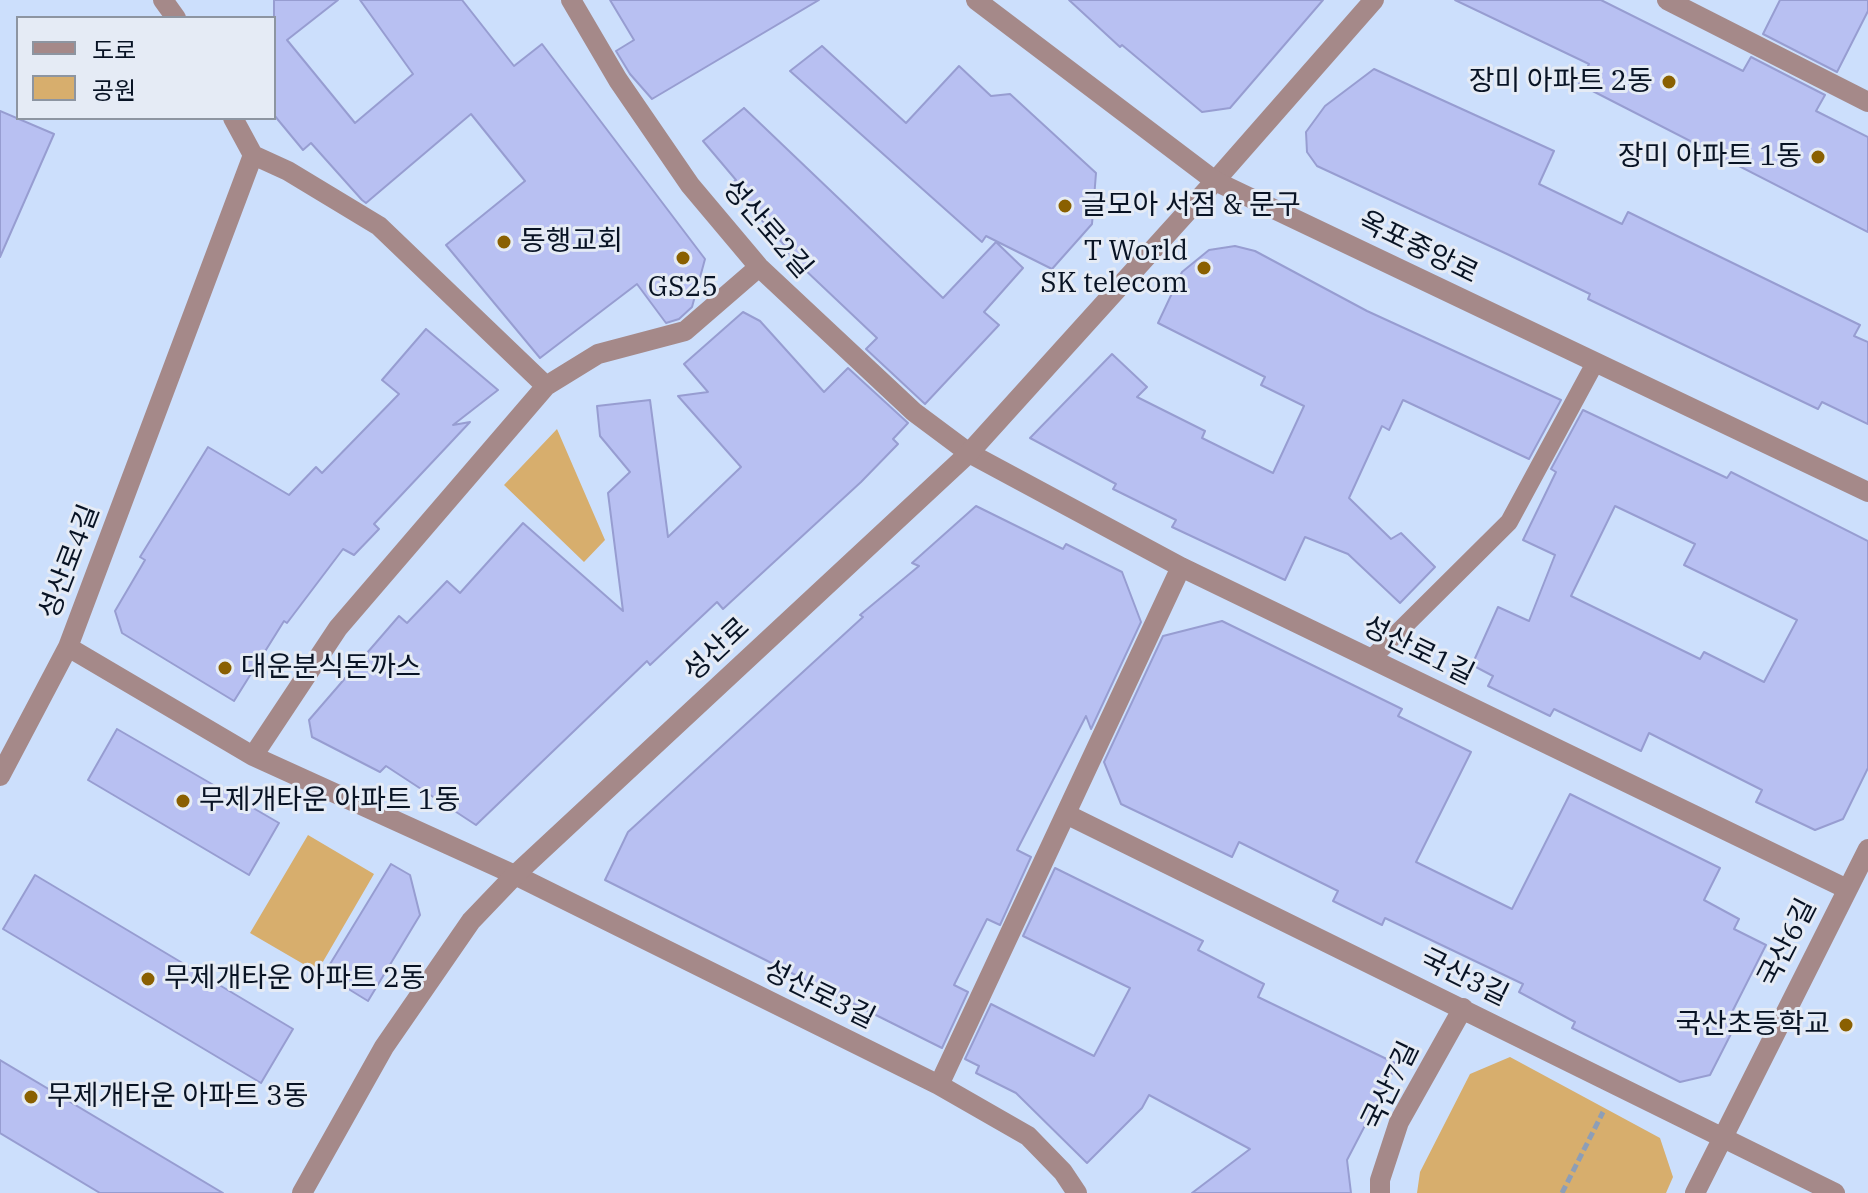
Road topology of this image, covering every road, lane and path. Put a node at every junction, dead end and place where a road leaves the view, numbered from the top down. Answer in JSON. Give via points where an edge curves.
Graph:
{"nodes":[{"id":1,"x":571,"y":0,"type":"edge"},
{"id":2,"x":976,"y":0,"type":"edge"},
{"id":3,"x":1374,"y":0,"type":"edge"},
{"id":4,"x":1667,"y":0,"type":"edge"},
{"id":5,"x":1868,"y":102,"type":"edge"},
{"id":6,"x":234,"y":120,"type":"edge"},
{"id":7,"x":253,"y":155,"type":"junction"},
{"id":8,"x":1215,"y":181,"type":"junction"},
{"id":9,"x":759,"y":267,"type":"junction"},
{"id":10,"x":1595,"y":363,"type":"junction"},
{"id":11,"x":546,"y":386,"type":"junction"},
{"id":12,"x":969,"y":453,"type":"junction"},
{"id":13,"x":1868,"y":492,"type":"edge"},
{"id":14,"x":1181,"y":567,"type":"junction"},
{"id":15,"x":68,"y":647,"type":"junction"},
{"id":16,"x":1371,"y":659,"type":"junction"},
{"id":17,"x":253,"y":756,"type":"junction"},
{"id":18,"x":0,"y":776,"type":"edge"},
{"id":19,"x":1068,"y":815,"type":"junction"},
{"id":20,"x":1868,"y":849,"type":"edge"},
{"id":21,"x":515,"y":875,"type":"junction"},
{"id":22,"x":1847,"y":889,"type":"junction"},
{"id":23,"x":1463,"y":1008,"type":"junction"},
{"id":24,"x":939,"y":1085,"type":"junction"},
{"id":25,"x":1605,"y":1108,"type":"dead end"},
{"id":26,"x":1721,"y":1139,"type":"junction"},
{"id":27,"x":302,"y":1193,"type":"edge"},
{"id":28,"x":1077,"y":1193,"type":"edge"},
{"id":29,"x":1380,"y":1193,"type":"edge"},
{"id":30,"x":1562,"y":1193,"type":"edge"},
{"id":31,"x":1695,"y":1193,"type":"edge"},
{"id":32,"x":1835,"y":1193,"type":"edge"}],
"edges":[{"from":1,"to":9,"type":"street","name":"성산로2길","via":[[690,185]]},
{"from":2,"to":8,"type":"street","name":"옥포중앙로"},
{"from":3,"to":8,"type":"street","name":"성산로"},
{"from":4,"to":5,"type":"street"},
{"from":6,"to":7,"type":"street"},
{"from":7,"to":11,"type":"street","via":[[379,226]]},
{"from":7,"to":15,"type":"street","name":"성산로4길"},
{"from":8,"to":10,"type":"street","name":"옥포중앙로"},
{"from":8,"to":12,"type":"street","name":"성산로"},
{"from":9,"to":11,"type":"street","via":[[685,331],[598,354]]},
{"from":9,"to":12,"type":"street","name":"성산로2길","via":[[914,412]]},
{"from":10,"to":13,"type":"street","name":"옥포중앙로"},
{"from":10,"to":16,"type":"lane","via":[[1509,522]]},
{"from":11,"to":17,"type":"street","via":[[338,628]]},
{"from":12,"to":14,"type":"street","name":"성산로1길"},
{"from":12,"to":21,"type":"street","name":"성산로"},
{"from":14,"to":16,"type":"street","name":"성산로1길"},
{"from":14,"to":19,"type":"street"},
{"from":15,"to":17,"type":"street","name":"성산로4길"},
{"from":15,"to":18,"type":"street"},
{"from":16,"to":22,"type":"street","name":"성산로1길"},
{"from":17,"to":21,"type":"street","name":"성산로4길"},
{"from":19,"to":23,"type":"street","name":"국산3길"},
{"from":19,"to":24,"type":"street"},
{"from":20,"to":22,"type":"street","name":"국산6길"},
{"from":21,"to":24,"type":"street","name":"성산로3길"},
{"from":21,"to":27,"type":"street","name":"성산로","via":[[471,921],[384,1047]]},
{"from":22,"to":26,"type":"street","name":"국산6길"},
{"from":23,"to":26,"type":"street","name":"국산3길"},
{"from":23,"to":29,"type":"street","name":"국산7길","via":[[1399,1122]]},
{"from":24,"to":28,"type":"street","name":"성산로3길","via":[[1028,1136]]},
{"from":25,"to":30,"type":"path"},
{"from":26,"to":31,"type":"street","name":"국산6길"},
{"from":26,"to":32,"type":"street","name":"국산3길"}]}
